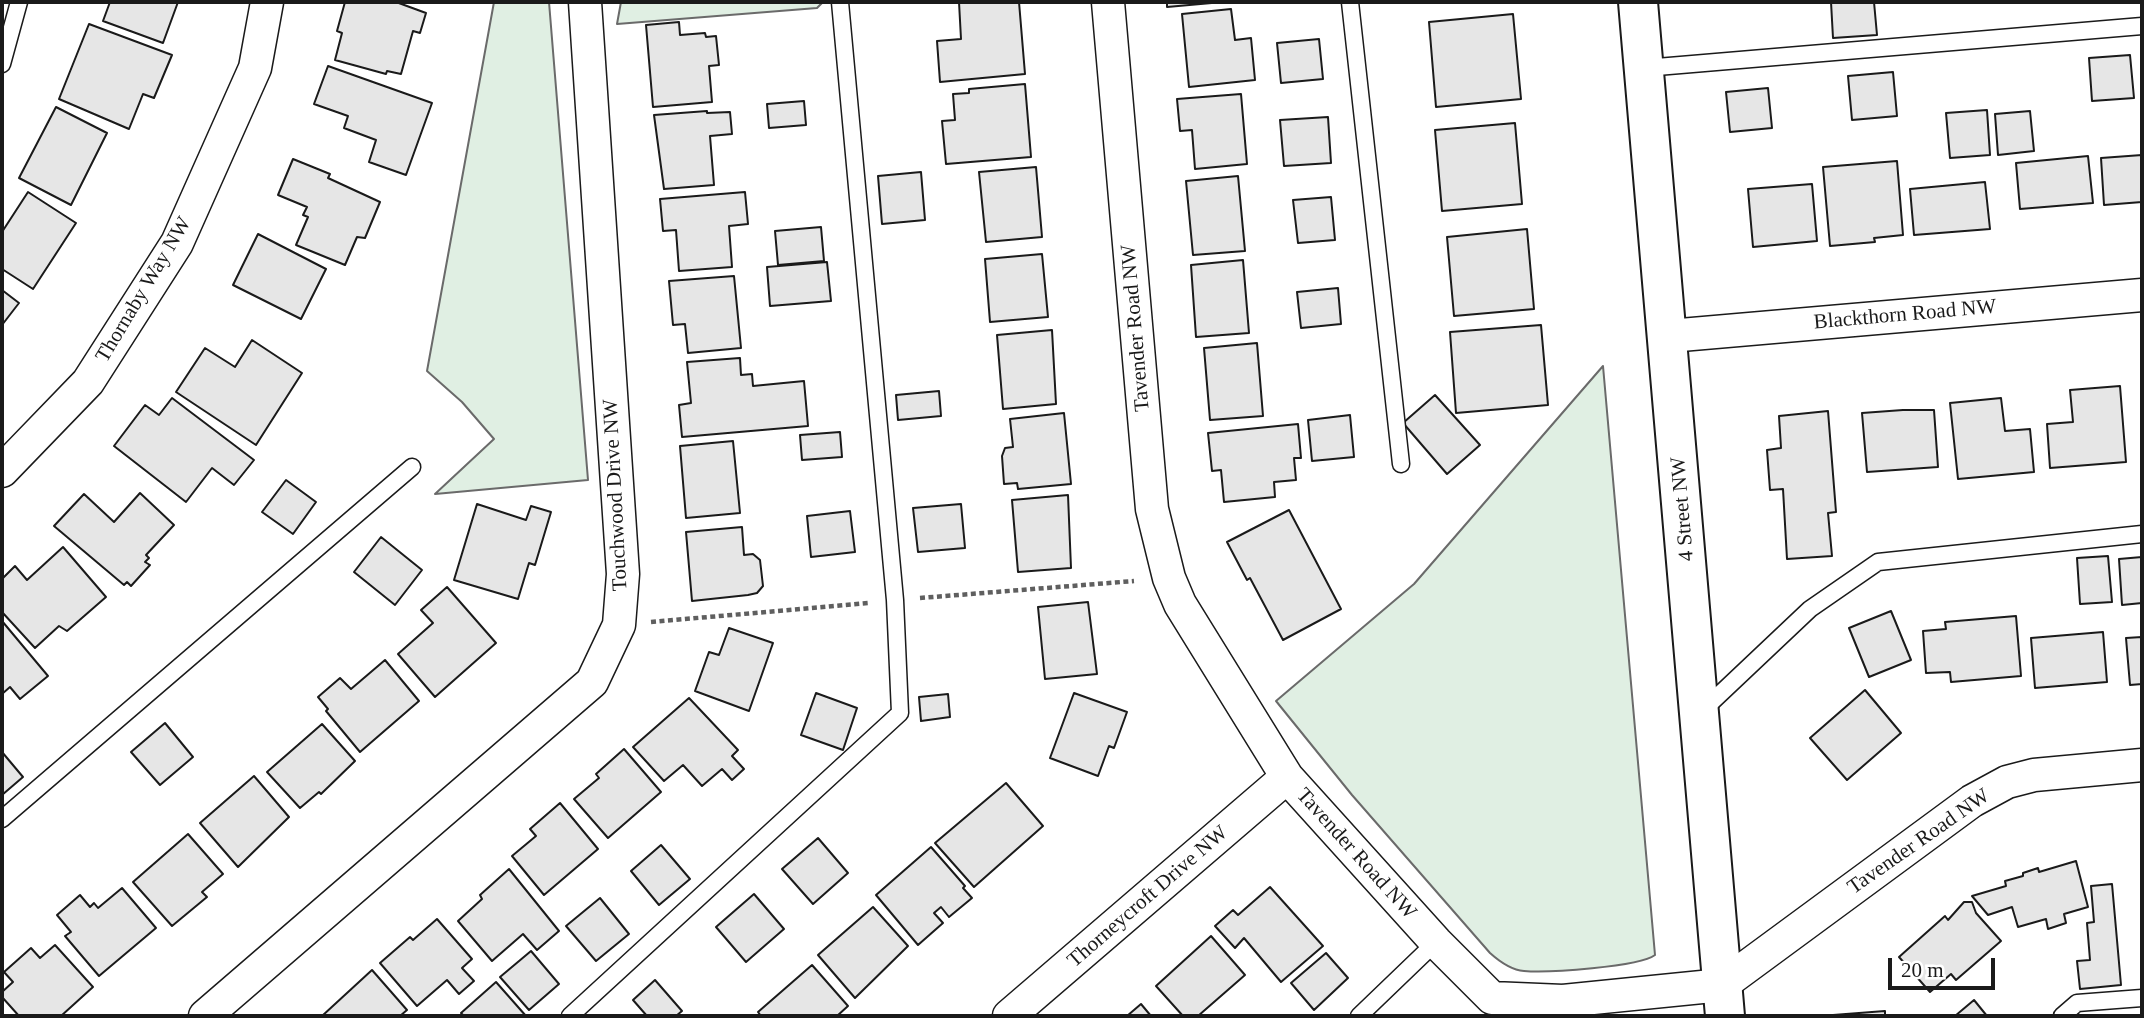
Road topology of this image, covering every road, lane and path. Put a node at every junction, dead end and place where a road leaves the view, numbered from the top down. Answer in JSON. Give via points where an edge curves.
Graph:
{"nodes":[{"id":1,"x":19,"y":2,"type":"edge"},
{"id":2,"x":267,"y":2,"type":"edge"},
{"id":3,"x":585,"y":2,"type":"edge"},
{"id":4,"x":840,"y":2,"type":"edge"},
{"id":5,"x":1108,"y":2,"type":"edge"},
{"id":6,"x":1350,"y":2,"type":"edge"},
{"id":7,"x":1638,"y":2,"type":"edge"},
{"id":8,"x":2142,"y":26,"type":"edge"},
{"id":9,"x":2,"y":64,"type":"edge"},
{"id":10,"x":1645,"y":68,"type":"junction"},
{"id":11,"x":2142,"y":295,"type":"edge"},
{"id":12,"x":1669,"y":336,"type":"junction"},
{"id":13,"x":1401,"y":464,"type":"dead end"},
{"id":14,"x":412,"y":467,"type":"dead end"},
{"id":15,"x":2,"y":471,"type":"edge"},
{"id":16,"x":2142,"y":534,"type":"edge"},
{"id":17,"x":1169,"y":578,"type":"junction"},
{"id":18,"x":895,"y":600,"type":"junction"},
{"id":19,"x":619,"y":625,"type":"junction"},
{"id":20,"x":1699,"y":714,"type":"junction"},
{"id":21,"x":2142,"y":765,"type":"edge"},
{"id":22,"x":1287,"y":777,"type":"junction"},
{"id":23,"x":2,"y":819,"type":"edge"},
{"id":24,"x":1436,"y":943,"type":"junction"},
{"id":25,"x":2142,"y":998,"type":"edge"},
{"id":26,"x":1724,"y":1001,"type":"edge"},
{"id":27,"x":205,"y":1016,"type":"edge"},
{"id":28,"x":570,"y":1016,"type":"edge"},
{"id":29,"x":1009,"y":1016,"type":"edge"},
{"id":30,"x":1359,"y":1016,"type":"edge"},
{"id":31,"x":2062,"y":1016,"type":"edge"}],
"edges":[{"from":1,"to":9,"type":"lane"},
{"from":2,"to":15,"type":"street","name":"Thornaby Way NW","via":[[255,68],[177,243],[88,382]]},
{"from":3,"to":19,"type":"street","name":"Touchwood Drive NW","via":[[623,574]]},
{"from":4,"to":18,"type":"lane"},
{"from":5,"to":17,"type":"street","name":"Tavender Road NW","via":[[1152,509]]},
{"from":6,"to":13,"type":"lane"},
{"from":7,"to":10,"type":"main road","name":"4 Street NW"},
{"from":8,"to":10,"type":"lane"},
{"from":10,"to":12,"type":"main road","name":"4 Street NW"},
{"from":11,"to":12,"type":"street","name":"Blackthorn Road NW"},
{"from":12,"to":20,"type":"main road","name":"4 Street NW"},
{"from":14,"to":23,"type":"lane"},
{"from":16,"to":20,"type":"lane","via":[[1878,562],[1810,609]]},
{"from":17,"to":18,"type":"path"},
{"from":17,"to":22,"type":"street","name":"Tavender Road NW","via":[[1180,604]]},
{"from":18,"to":19,"type":"path"},
{"from":18,"to":28,"type":"lane","via":[[900,713]]},
{"from":19,"to":27,"type":"street","name":"Touchwood Drive NW","via":[[592,682]]},
{"from":20,"to":26,"type":"main road","name":"4 Street NW"},
{"from":21,"to":26,"type":"street","name":"Tavender Road NW","via":[[2034,775],[2007,782],[1972,801]]},
{"from":22,"to":24,"type":"street","name":"Tavender Road NW"},
{"from":22,"to":29,"type":"street","name":"Thorneycroft Drive NW"},
{"from":24,"to":26,"type":"street","name":"Tavender Road NW","via":[[1492,998]]},
{"from":24,"to":30,"type":"lane"},
{"from":25,"to":31,"type":"lane","via":[[2077,1003]]}]}
